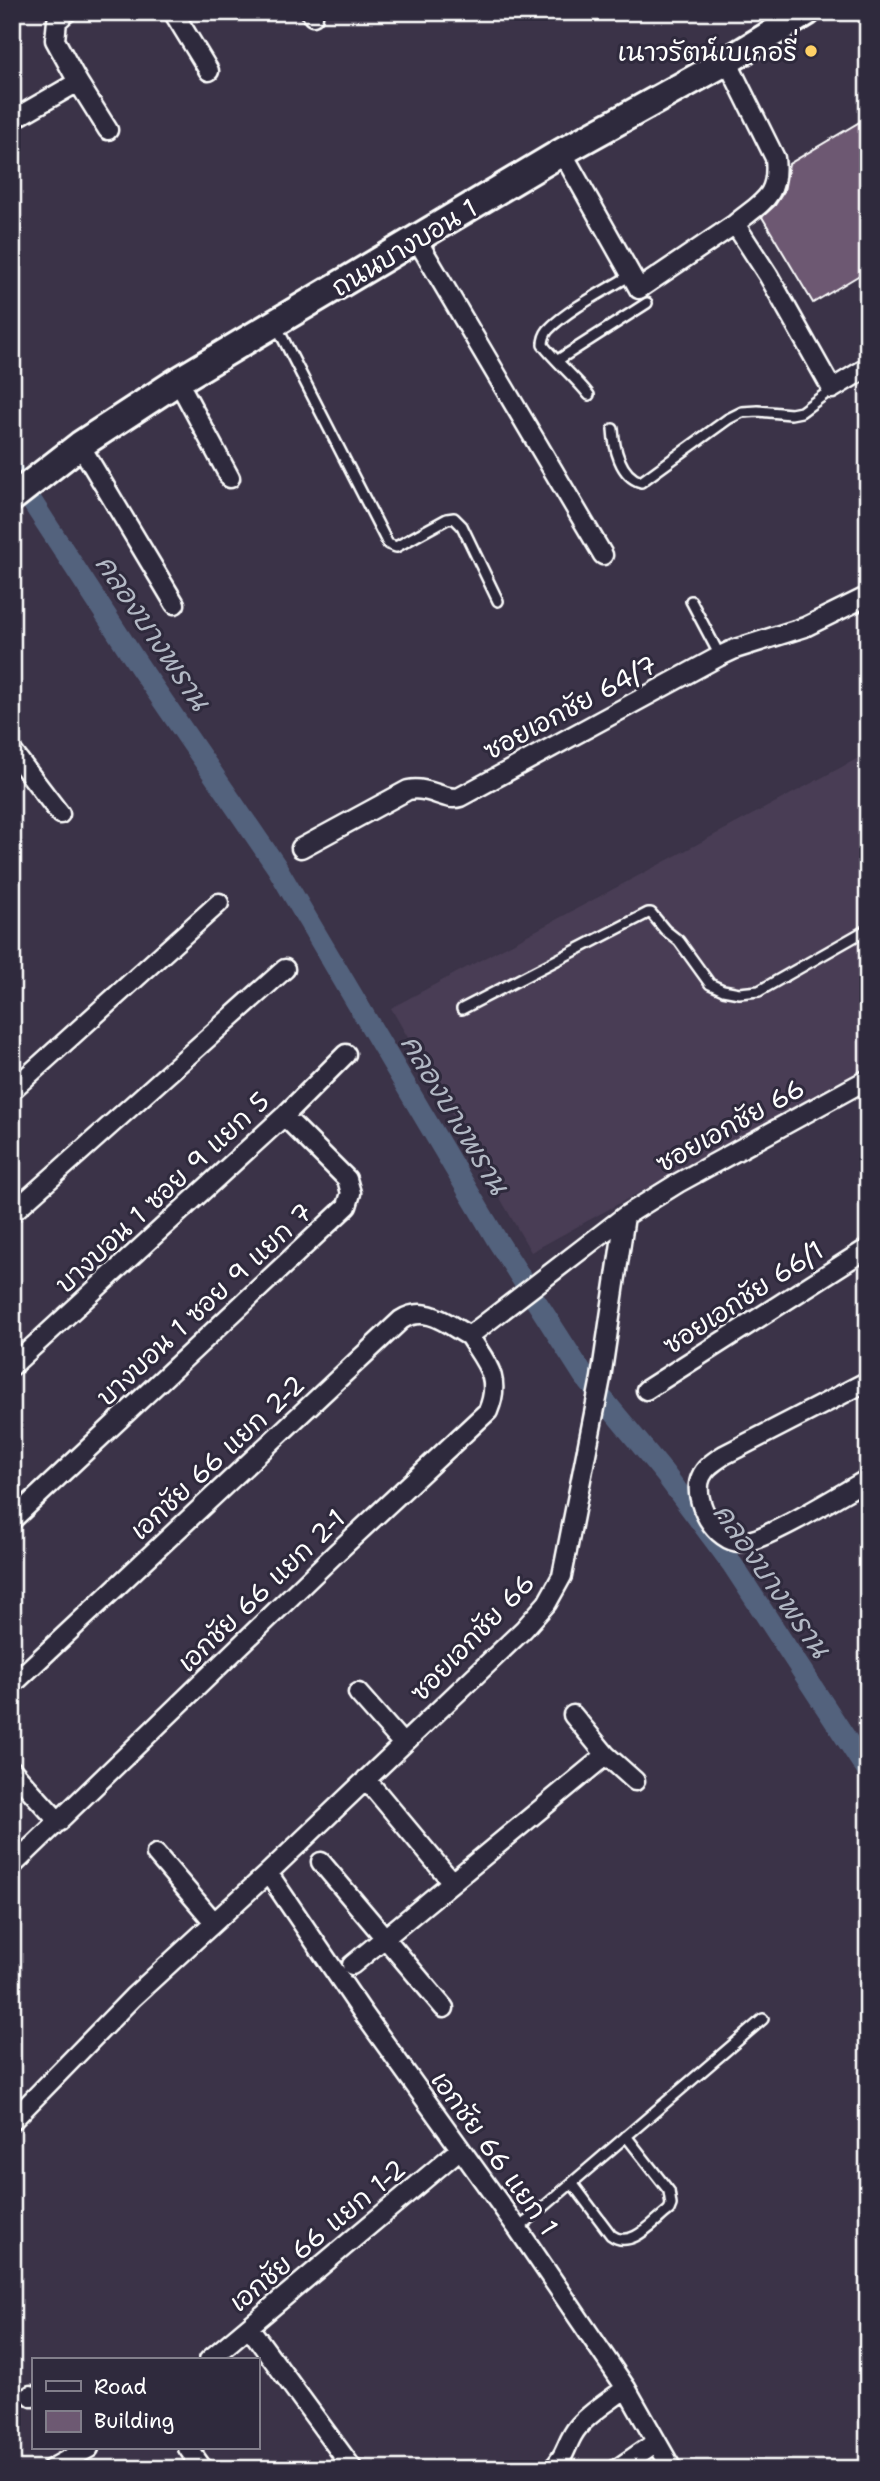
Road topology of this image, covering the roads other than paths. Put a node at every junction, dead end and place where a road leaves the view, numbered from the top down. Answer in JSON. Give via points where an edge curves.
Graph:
{"nodes":[{"id":1,"x":67,"y":12,"type":"edge"},
{"id":2,"x":173,"y":12,"type":"edge"},
{"id":3,"x":807,"y":12,"type":"edge"},
{"id":4,"x":727,"y":61,"type":"junction"},
{"id":5,"x":209,"y":72,"type":"dead end"},
{"id":6,"x":78,"y":82,"type":"junction"},
{"id":7,"x":12,"y":120,"type":"edge"},
{"id":8,"x":108,"y":130,"type":"dead end"},
{"id":9,"x":562,"y":152,"type":"junction"},
{"id":10,"x":735,"y":224,"type":"junction"},
{"id":11,"x":417,"y":240,"type":"junction"},
{"id":12,"x":631,"y":275,"type":"junction"},
{"id":13,"x":647,"y":303,"type":"dead end"},
{"id":14,"x":275,"y":324,"type":"junction"},
{"id":15,"x":558,"y":360,"type":"junction"},
{"id":16,"x":868,"y":367,"type":"edge"},
{"id":17,"x":178,"y":382,"type":"junction"},
{"id":18,"x":832,"y":389,"type":"junction"},
{"id":19,"x":589,"y":395,"type":"dead end"},
{"id":20,"x":613,"y":429,"type":"dead end"},
{"id":21,"x":80,"y":445,"type":"junction"},
{"id":22,"x":230,"y":478,"type":"dead end"},
{"id":23,"x":12,"y":498,"type":"edge"},
{"id":24,"x":603,"y":555,"type":"dead end"},
{"id":25,"x":868,"y":596,"type":"edge"},
{"id":26,"x":498,"y":601,"type":"dead end"},
{"id":27,"x":691,"y":601,"type":"dead end"},
{"id":28,"x":175,"y":604,"type":"dead end"},
{"id":29,"x":720,"y":656,"type":"junction"},
{"id":30,"x":12,"y":751,"type":"edge"},
{"id":31,"x":60,"y":814,"type":"dead end"},
{"id":32,"x":301,"y":848,"type":"dead end"},
{"id":33,"x":219,"y":903,"type":"dead end"},
{"id":34,"x":868,"y":929,"type":"edge"},
{"id":35,"x":285,"y":970,"type":"dead end"},
{"id":36,"x":462,"y":1009,"type":"dead end"},
{"id":37,"x":346,"y":1054,"type":"dead end"},
{"id":38,"x":868,"y":1079,"type":"edge"},
{"id":39,"x":12,"y":1090,"type":"edge"},
{"id":40,"x":284,"y":1116,"type":"junction"},
{"id":41,"x":12,"y":1213,"type":"edge"},
{"id":42,"x":625,"y":1216,"type":"junction"},
{"id":43,"x":868,"y":1248,"type":"edge"},
{"id":44,"x":470,"y":1336,"type":"junction"},
{"id":45,"x":12,"y":1366,"type":"edge"},
{"id":46,"x":868,"y":1381,"type":"edge"},
{"id":47,"x":646,"y":1390,"type":"dead end"},
{"id":48,"x":868,"y":1479,"type":"edge"},
{"id":49,"x":12,"y":1520,"type":"edge"},
{"id":50,"x":12,"y":1685,"type":"edge"},
{"id":51,"x":358,"y":1693,"type":"dead end"},
{"id":52,"x":573,"y":1714,"type":"dead end"},
{"id":53,"x":403,"y":1744,"type":"junction"},
{"id":54,"x":606,"y":1755,"type":"junction"},
{"id":55,"x":12,"y":1770,"type":"edge"},
{"id":56,"x":366,"y":1779,"type":"junction"},
{"id":57,"x":635,"y":1782,"type":"dead end"},
{"id":58,"x":59,"y":1822,"type":"junction"},
{"id":59,"x":156,"y":1854,"type":"dead end"},
{"id":60,"x":321,"y":1862,"type":"dead end"},
{"id":61,"x":12,"y":1866,"type":"edge"},
{"id":62,"x":268,"y":1873,"type":"junction"},
{"id":63,"x":452,"y":1882,"type":"junction"},
{"id":64,"x":214,"y":1922,"type":"junction"},
{"id":65,"x":385,"y":1937,"type":"junction"},
{"id":66,"x":352,"y":1965,"type":"dead end"},
{"id":67,"x":444,"y":2008,"type":"dead end"},
{"id":68,"x":763,"y":2019,"type":"dead end"},
{"id":69,"x":12,"y":2120,"type":"edge"},
{"id":70,"x":626,"y":2136,"type":"junction"},
{"id":71,"x":459,"y":2150,"type":"junction"},
{"id":72,"x":572,"y":2183,"type":"junction"},
{"id":73,"x":518,"y":2229,"type":"junction"},
{"id":74,"x":249,"y":2327,"type":"junction"},
{"id":75,"x":211,"y":2358,"type":"edge"},
{"id":76,"x":626,"y":2388,"type":"junction"},
{"id":77,"x":656,"y":2442,"type":"junction"},
{"id":78,"x":82,"y":2450,"type":"edge"},
{"id":79,"x":189,"y":2450,"type":"edge"},
{"id":80,"x":56,"y":2468,"type":"edge"},
{"id":81,"x":203,"y":2469,"type":"edge"},
{"id":82,"x":353,"y":2469,"type":"edge"},
{"id":83,"x":552,"y":2469,"type":"edge"},
{"id":84,"x":617,"y":2469,"type":"edge"},
{"id":85,"x":672,"y":2469,"type":"edge"}],
"edges":[{"from":1,"to":6,"type":"street","via":[[57,21],[55,40]]},
{"from":2,"to":5,"type":"street"},
{"from":3,"to":4,"type":"main road","name":"ถนนบางบอน 1"},
{"from":4,"to":9,"type":"main road","name":"ถนนบางบอน 1"},
{"from":4,"to":10,"type":"street","via":[[775,158],[777,174],[774,189],[764,201]]},
{"from":6,"to":7,"type":"street"},
{"from":6,"to":8,"type":"street"},
{"from":9,"to":11,"type":"main road","name":"ถนนบางบอน 1"},
{"from":9,"to":12,"type":"street"},
{"from":10,"to":12,"type":"street","via":[[639,289]]},
{"from":10,"to":18,"type":"street"},
{"from":11,"to":14,"type":"main road","name":"ถนนบางบอน 1"},
{"from":11,"to":24,"type":"street"},
{"from":12,"to":15,"type":"lane","via":[[546,332],[543,345]]},
{"from":13,"to":15,"type":"lane"},
{"from":14,"to":17,"type":"main road","name":"ถนนบางบอน 1"},
{"from":14,"to":26,"type":"lane","via":[[388,544],[396,547],[454,518]]},
{"from":15,"to":19,"type":"lane"},
{"from":16,"to":18,"type":"street"},
{"from":17,"to":21,"type":"main road","name":"ถนนบางบอน 1"},
{"from":17,"to":22,"type":"street"},
{"from":18,"to":20,"type":"lane","via":[[801,412],[742,412],[640,482],[620,460]]},
{"from":21,"to":23,"type":"main road","name":"ถนนบางบอน 1"},
{"from":21,"to":28,"type":"street"},
{"from":25,"to":29,"type":"street","name":"ซอยเอกชัย 64/7","via":[[805,627]]},
{"from":27,"to":29,"type":"lane"},
{"from":29,"to":32,"type":"street","name":"ซอยเอกชัย 64/7","via":[[460,797],[408,790]]},
{"from":30,"to":31,"type":"street"},
{"from":33,"to":39,"type":"street"},
{"from":34,"to":36,"type":"lane","via":[[759,991],[738,993],[710,984],[679,941],[648,913]]},
{"from":35,"to":41,"type":"street"},
{"from":37,"to":40,"type":"street","name":"บางบอน 1 ซอย 9 แยก 5"},
{"from":38,"to":42,"type":"street","name":"ซอยเอกชัย 66"},
{"from":40,"to":45,"type":"street","name":"บางบอน 1 ซอย 9 แยก 5"},
{"from":40,"to":49,"type":"street","name":"บางบอน 1 ซอย 9 แยก 7","via":[[347,1180],[351,1194],[347,1206]]},
{"from":42,"to":44,"type":"street"},
{"from":42,"to":53,"type":"street","name":"ซอยเอกชัย 66","via":[[601,1378],[562,1576],[547,1604]]},
{"from":43,"to":47,"type":"street","name":"ซอยเอกชัย 66/1"},
{"from":44,"to":50,"type":"street","name":"เอกชัย 66 แยก 2-2","via":[[419,1312],[401,1320]]},
{"from":44,"to":58,"type":"street","name":"เอกชัย 66 แยก 2-1","via":[[495,1383],[488,1411]]},
{"from":46,"to":48,"type":"street","via":[[724,1455],[706,1468],[697,1495],[719,1532],[741,1542],[764,1535]]},
{"from":51,"to":53,"type":"street"},
{"from":52,"to":54,"type":"street"},
{"from":53,"to":56,"type":"street","name":"ซอยเอกชัย 66"},
{"from":54,"to":57,"type":"street"},
{"from":54,"to":63,"type":"street"},
{"from":55,"to":58,"type":"street"},
{"from":56,"to":62,"type":"street","name":"ซอยเอกชัย 66"},
{"from":56,"to":63,"type":"street"},
{"from":58,"to":61,"type":"street","name":"เอกชัย 66 แยก 2-1"},
{"from":59,"to":64,"type":"street"},
{"from":60,"to":65,"type":"street"},
{"from":62,"to":64,"type":"street","name":"ซอยเอกชัย 66"},
{"from":62,"to":71,"type":"street","name":"เอกชัย 66 แยก 1"},
{"from":63,"to":65,"type":"street"},
{"from":64,"to":69,"type":"street","name":"ซอยเอกชัย 66"},
{"from":65,"to":66,"type":"street"},
{"from":65,"to":67,"type":"street"},
{"from":68,"to":70,"type":"lane"},
{"from":70,"to":72,"type":"lane"},
{"from":70,"to":72,"type":"lane","via":[[669,2192],[669,2210],[631,2240],[618,2240]]},
{"from":71,"to":73,"type":"street","name":"เอกชัย 66 แยก 1"},
{"from":71,"to":74,"type":"street","name":"เอกชัย 66 แยก 1-2"},
{"from":72,"to":73,"type":"lane"},
{"from":73,"to":76,"type":"street","name":"เอกชัย 66 แยก 1"},
{"from":74,"to":75,"type":"street","name":"เอกชัย 66 แยก 1-2"},
{"from":74,"to":82,"type":"street"},
{"from":76,"to":77,"type":"street","name":"เอกชัย 66 แยก 1"},
{"from":76,"to":83,"type":"street","via":[[580,2424],[563,2460]]},
{"from":77,"to":84,"type":"street"},
{"from":77,"to":85,"type":"street","name":"เอกชัย 66 แยก 1"},
{"from":78,"to":80,"type":"street"},
{"from":79,"to":81,"type":"street"}]}
